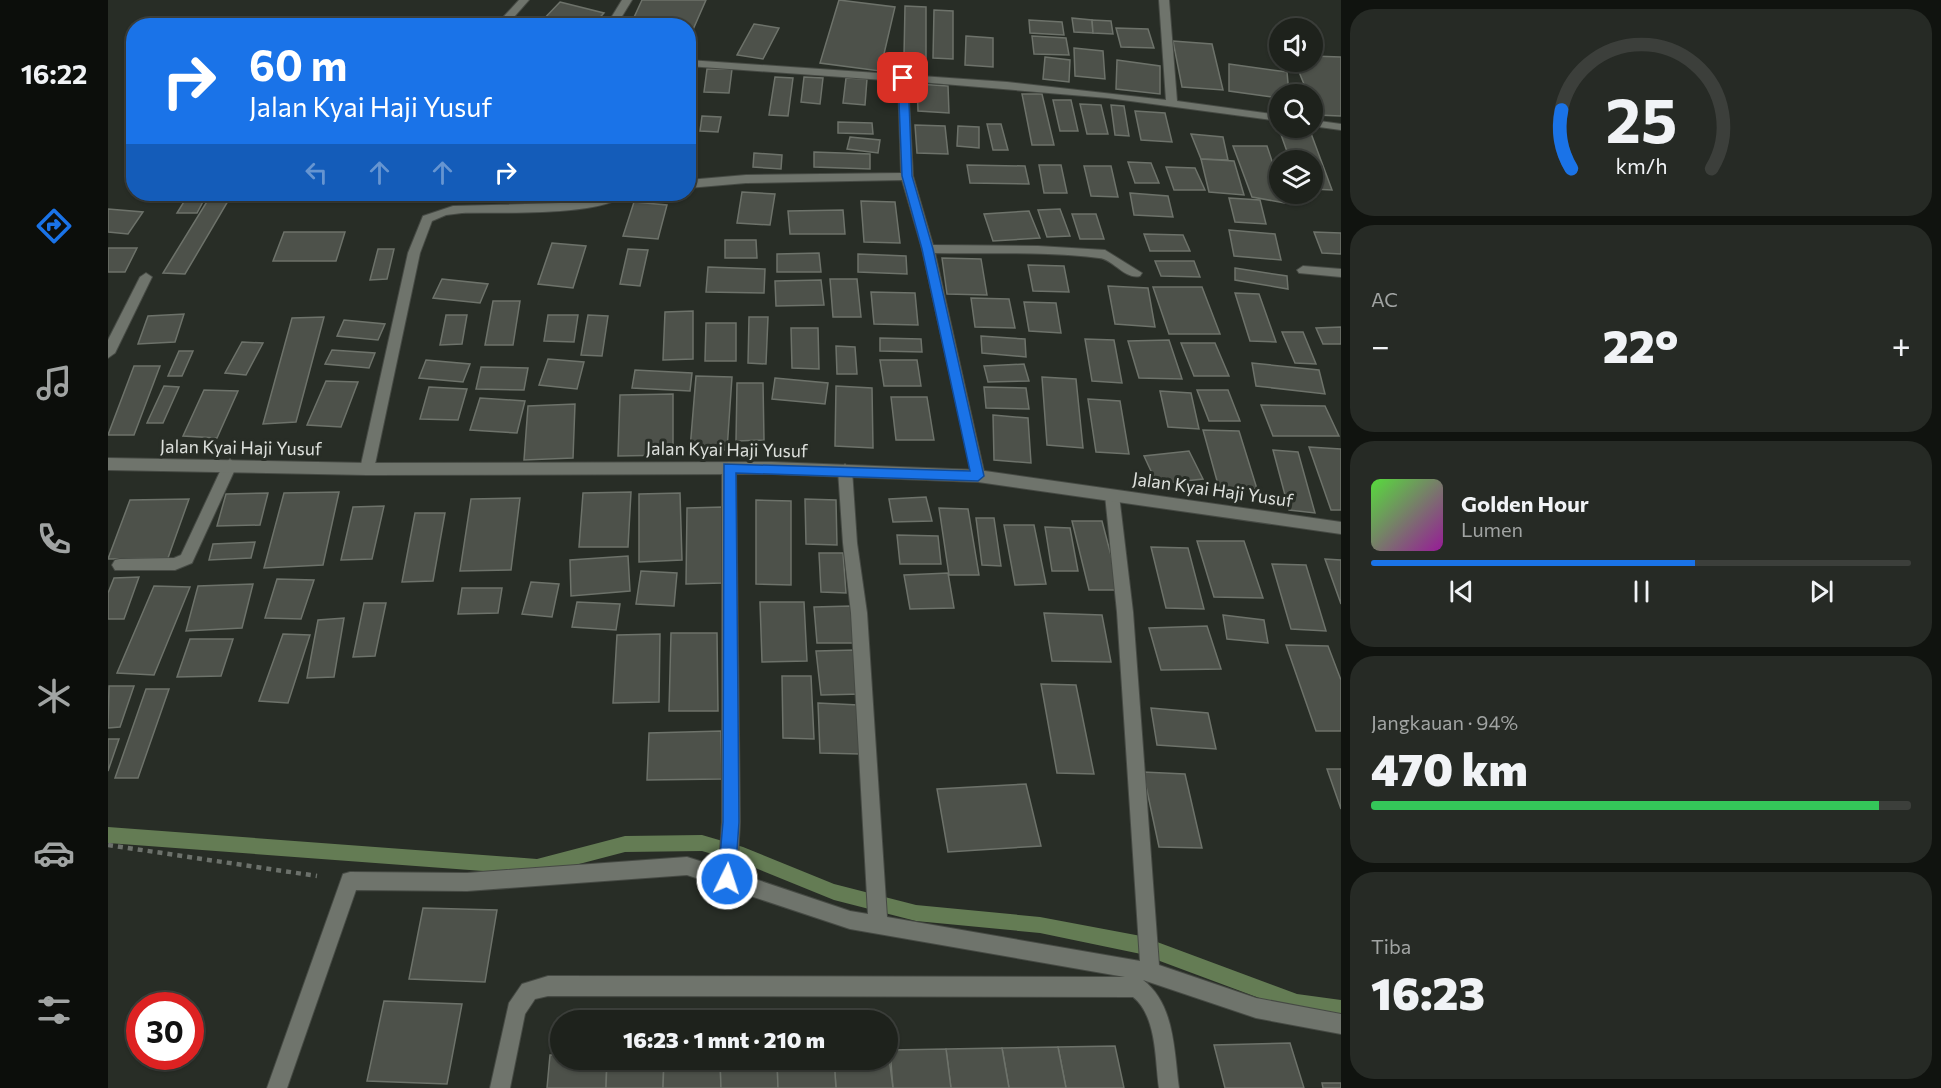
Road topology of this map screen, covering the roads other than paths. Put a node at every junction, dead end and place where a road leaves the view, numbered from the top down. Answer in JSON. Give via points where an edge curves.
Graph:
{"nodes":[{"id":1,"x":524,"y":0,"type":"edge"},
{"id":2,"x":627,"y":0,"type":"edge"},
{"id":3,"x":1164,"y":0,"type":"edge"},
{"id":4,"x":507,"y":18,"type":"edge"},
{"id":5,"x":616,"y":18,"type":"edge"},
{"id":6,"x":696,"y":64,"type":"edge"},
{"id":7,"x":903,"y":78,"type":"junction"},
{"id":8,"x":1172,"y":104,"type":"junction"},
{"id":9,"x":1269,"y":117,"type":"edge"},
{"id":10,"x":1323,"y":125,"type":"edge"},
{"id":11,"x":1341,"y":127,"type":"edge"},
{"id":12,"x":907,"y":176,"type":"junction"},
{"id":13,"x":696,"y":183,"type":"edge"},
{"id":14,"x":597,"y":201,"type":"edge"},
{"id":15,"x":928,"y":249,"type":"junction"},
{"id":16,"x":1303,"y":270,"type":"dead end"},
{"id":17,"x":1136,"y":273,"type":"dead end"},
{"id":18,"x":1341,"y":273,"type":"edge"},
{"id":19,"x":146,"y":278,"type":"dead end"},
{"id":20,"x":108,"y":353,"type":"edge"},
{"id":21,"x":108,"y":464,"type":"edge"},
{"id":22,"x":230,"y":465,"type":"junction"},
{"id":23,"x":729,"y":468,"type":"junction"},
{"id":24,"x":367,"y":469,"type":"junction"},
{"id":25,"x":845,"y":470,"type":"junction"},
{"id":26,"x":978,"y":476,"type":"junction"},
{"id":27,"x":1112,"y":495,"type":"junction"},
{"id":28,"x":1341,"y":528,"type":"edge"},
{"id":29,"x":120,"y":566,"type":"dead end"},
{"id":30,"x":727,"y":879,"type":"junction"},
{"id":31,"x":878,"y":924,"type":"junction"},
{"id":32,"x":1150,"y":972,"type":"junction"},
{"id":33,"x":1341,"y":1024,"type":"edge"},
{"id":34,"x":277,"y":1088,"type":"edge"},
{"id":35,"x":500,"y":1088,"type":"edge"},
{"id":36,"x":1169,"y":1088,"type":"edge"}],
"edges":[{"from":1,"to":4,"type":"street"},
{"from":2,"to":5,"type":"street"},
{"from":3,"to":8,"type":"street"},
{"from":6,"to":7,"type":"street"},
{"from":7,"to":8,"type":"street","via":[[1007,85]]},
{"from":7,"to":12,"type":"street"},
{"from":8,"to":9,"type":"street"},
{"from":10,"to":11,"type":"street"},
{"from":12,"to":13,"type":"street"},
{"from":12,"to":15,"type":"street"},
{"from":14,"to":24,"type":"street","via":[[540,208],[445,211],[427,219],[414,253]]},
{"from":15,"to":17,"type":"street","via":[[1105,255]]},
{"from":15,"to":26,"type":"street"},
{"from":16,"to":18,"type":"street"},
{"from":19,"to":20,"type":"street"},
{"from":21,"to":22,"type":"street","name":"Jalan Kyai Haji Yusuf"},
{"from":22,"to":24,"type":"street","name":"Jalan Kyai Haji Yusuf"},
{"from":22,"to":29,"type":"street","via":[[187,558],[175,564]]},
{"from":23,"to":24,"type":"street","name":"Jalan Kyai Haji Yusuf"},
{"from":23,"to":25,"type":"street","name":"Jalan Kyai Haji Yusuf"},
{"from":23,"to":30,"type":"street","via":[[731,822]]},
{"from":25,"to":26,"type":"street","name":"Jalan Kyai Haji Yusuf"},
{"from":25,"to":31,"type":"street","via":[[859,613]]},
{"from":26,"to":27,"type":"street","name":"Jalan Kyai Haji Yusuf"},
{"from":27,"to":28,"type":"street","name":"Jalan Kyai Haji Yusuf"},
{"from":27,"to":32,"type":"street","via":[[1125,612]]},
{"from":30,"to":31,"type":"street","via":[[850,920]]},
{"from":30,"to":34,"type":"street","via":[[687,866],[467,882],[350,881]]},
{"from":31,"to":32,"type":"street"},
{"from":32,"to":33,"type":"street","via":[[1256,1008]]},
{"from":35,"to":36,"type":"street","via":[[516,1010],[529,991],[548,986],[1136,987],[1148,995],[1156,1011]]}]}
